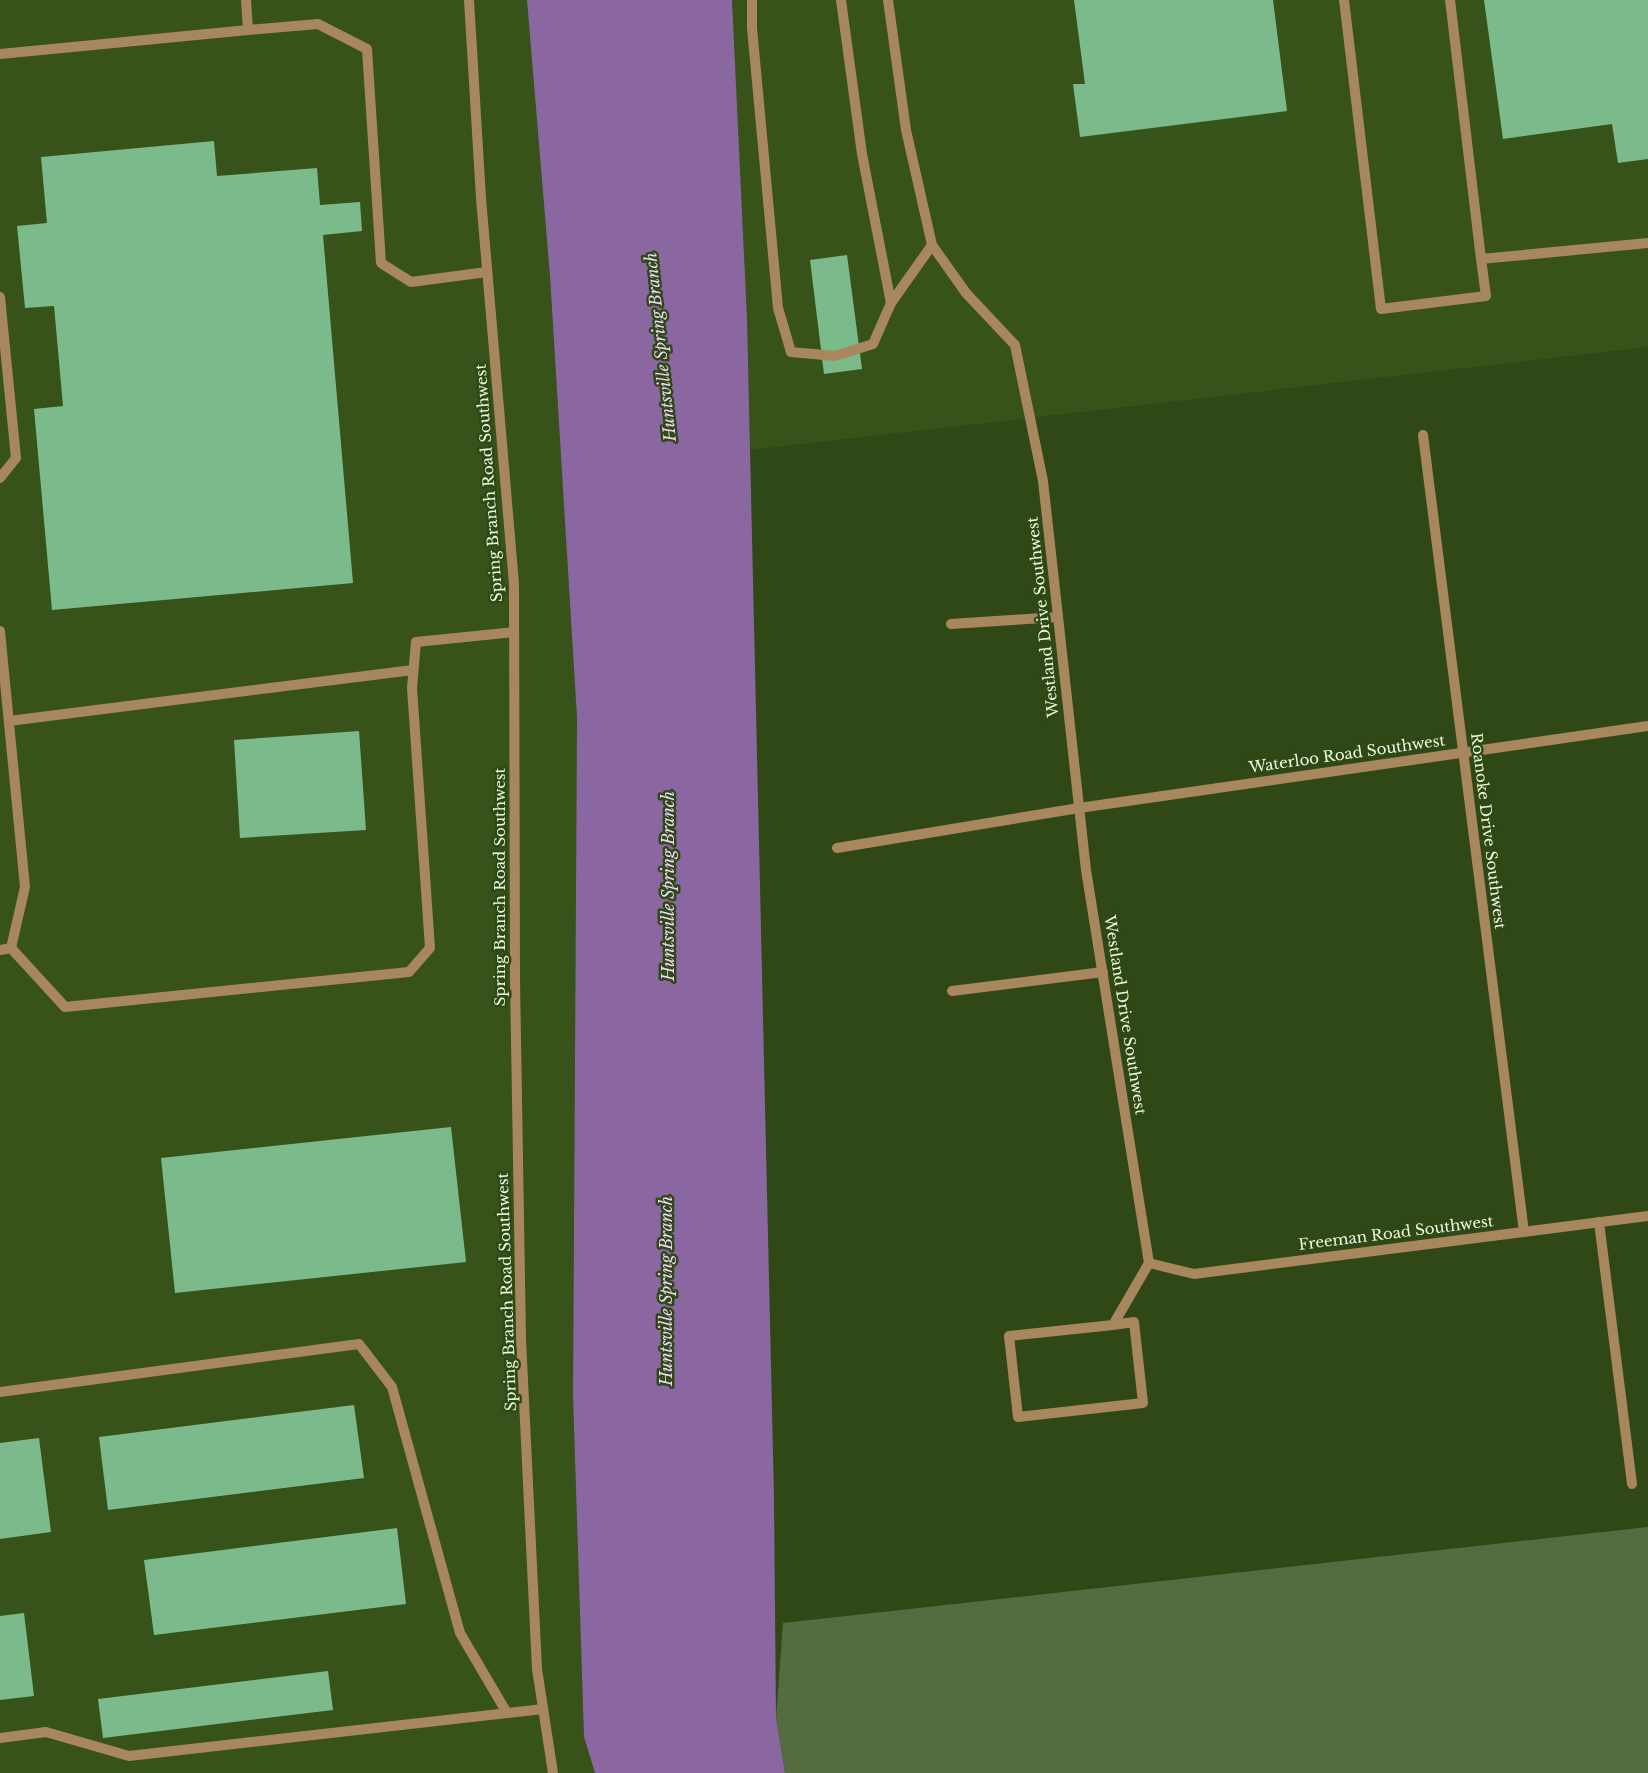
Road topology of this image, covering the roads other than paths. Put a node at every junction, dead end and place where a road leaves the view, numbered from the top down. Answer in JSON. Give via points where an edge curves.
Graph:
{"nodes":[{"id":1,"x":246,"y":0,"type":"edge"},
{"id":2,"x":469,"y":0,"type":"edge"},
{"id":3,"x":752,"y":0,"type":"edge"},
{"id":4,"x":841,"y":0,"type":"edge"},
{"id":5,"x":888,"y":0,"type":"edge"},
{"id":6,"x":1344,"y":0,"type":"edge"},
{"id":7,"x":1450,"y":0,"type":"edge"},
{"id":8,"x":248,"y":30,"type":"junction"},
{"id":9,"x":0,"y":54,"type":"edge"},
{"id":10,"x":1648,"y":244,"type":"edge"},
{"id":11,"x":932,"y":245,"type":"junction"},
{"id":12,"x":1480,"y":259,"type":"junction"},
{"id":13,"x":487,"y":272,"type":"junction"},
{"id":14,"x":0,"y":297,"type":"edge"},
{"id":15,"x":891,"y":303,"type":"junction"},
{"id":16,"x":1423,"y":435,"type":"dead end"},
{"id":17,"x":0,"y":478,"type":"edge"},
{"id":18,"x":1058,"y":617,"type":"junction"},
{"id":19,"x":951,"y":624,"type":"dead end"},
{"id":20,"x":0,"y":631,"type":"edge"},
{"id":21,"x":514,"y":632,"type":"junction"},
{"id":22,"x":413,"y":670,"type":"junction"},
{"id":23,"x":9,"y":721,"type":"junction"},
{"id":24,"x":1648,"y":726,"type":"edge"},
{"id":25,"x":1463,"y":753,"type":"junction"},
{"id":26,"x":1079,"y":808,"type":"junction"},
{"id":27,"x":837,"y":848,"type":"dead end"},
{"id":28,"x":11,"y":948,"type":"junction"},
{"id":29,"x":0,"y":950,"type":"edge"},
{"id":30,"x":1103,"y":972,"type":"junction"},
{"id":31,"x":952,"y":991,"type":"dead end"},
{"id":32,"x":1648,"y":1216,"type":"edge"},
{"id":33,"x":1599,"y":1222,"type":"junction"},
{"id":34,"x":1524,"y":1232,"type":"junction"},
{"id":35,"x":1149,"y":1262,"type":"junction"},
{"id":36,"x":1113,"y":1325,"type":"junction"},
{"id":37,"x":0,"y":1392,"type":"edge"},
{"id":38,"x":1632,"y":1484,"type":"dead end"},
{"id":39,"x":543,"y":1710,"type":"junction"},
{"id":40,"x":507,"y":1713,"type":"junction"},
{"id":41,"x":0,"y":1738,"type":"edge"},
{"id":42,"x":553,"y":1773,"type":"edge"}],
"edges":[{"from":1,"to":8,"type":"street"},
{"from":2,"to":13,"type":"street","name":"Spring Branch Road Southwest"},
{"from":3,"to":15,"type":"street","via":[[778,308],[791,352],[835,356],[873,344]]},
{"from":4,"to":15,"type":"street","via":[[862,154]]},
{"from":5,"to":11,"type":"street","name":"Westland Drive Southwest","via":[[906,130]]},
{"from":6,"to":12,"type":"street","via":[[1381,309],[1486,296]]},
{"from":7,"to":12,"type":"street"},
{"from":8,"to":9,"type":"street"},
{"from":8,"to":13,"type":"street","via":[[318,24],[366,49],[381,263],[411,282]]},
{"from":10,"to":12,"type":"street"},
{"from":11,"to":15,"type":"street"},
{"from":11,"to":18,"type":"street","name":"Westland Drive Southwest","via":[[966,293],[1014,345],[1043,481]]},
{"from":13,"to":21,"type":"street","name":"Spring Branch Road Southwest","via":[[514,584]]},
{"from":14,"to":17,"type":"street","via":[[16,458]]},
{"from":16,"to":25,"type":"street","name":"Roanoke Drive Southwest"},
{"from":18,"to":19,"type":"street"},
{"from":18,"to":26,"type":"street","name":"Westland Drive Southwest"},
{"from":20,"to":23,"type":"street"},
{"from":21,"to":22,"type":"street","via":[[416,642]]},
{"from":21,"to":39,"type":"street","name":"Spring Branch Road Southwest","via":[[515,979],[522,1339],[537,1670]]},
{"from":22,"to":23,"type":"street"},
{"from":22,"to":28,"type":"street","via":[[430,948],[409,972],[65,1007]]},
{"from":23,"to":28,"type":"street","via":[[25,887]]},
{"from":24,"to":25,"type":"street","name":"Waterloo Road Southwest"},
{"from":25,"to":26,"type":"street","name":"Waterloo Road Southwest"},
{"from":25,"to":34,"type":"street","name":"Roanoke Drive Southwest"},
{"from":26,"to":27,"type":"street","name":"Waterloo Road Southwest"},
{"from":26,"to":30,"type":"street","name":"Westland Drive Southwest"},
{"from":28,"to":29,"type":"street"},
{"from":30,"to":31,"type":"street"},
{"from":30,"to":35,"type":"street","name":"Westland Drive Southwest"},
{"from":32,"to":33,"type":"street","name":"Freeman Road Southwest"},
{"from":33,"to":34,"type":"street","name":"Freeman Road Southwest"},
{"from":33,"to":38,"type":"street"},
{"from":34,"to":35,"type":"street","name":"Freeman Road Southwest","via":[[1194,1274]]},
{"from":35,"to":36,"type":"street"},
{"from":36,"to":36,"type":"street","via":[[1009,1336],[1018,1417],[1143,1403],[1134,1322]]},
{"from":37,"to":40,"type":"street","via":[[359,1344],[392,1386],[460,1633]]},
{"from":39,"to":40,"type":"street"},
{"from":39,"to":42,"type":"street","name":"Spring Branch Road Southwest"},
{"from":40,"to":41,"type":"street","via":[[129,1756],[46,1732]]}]}
